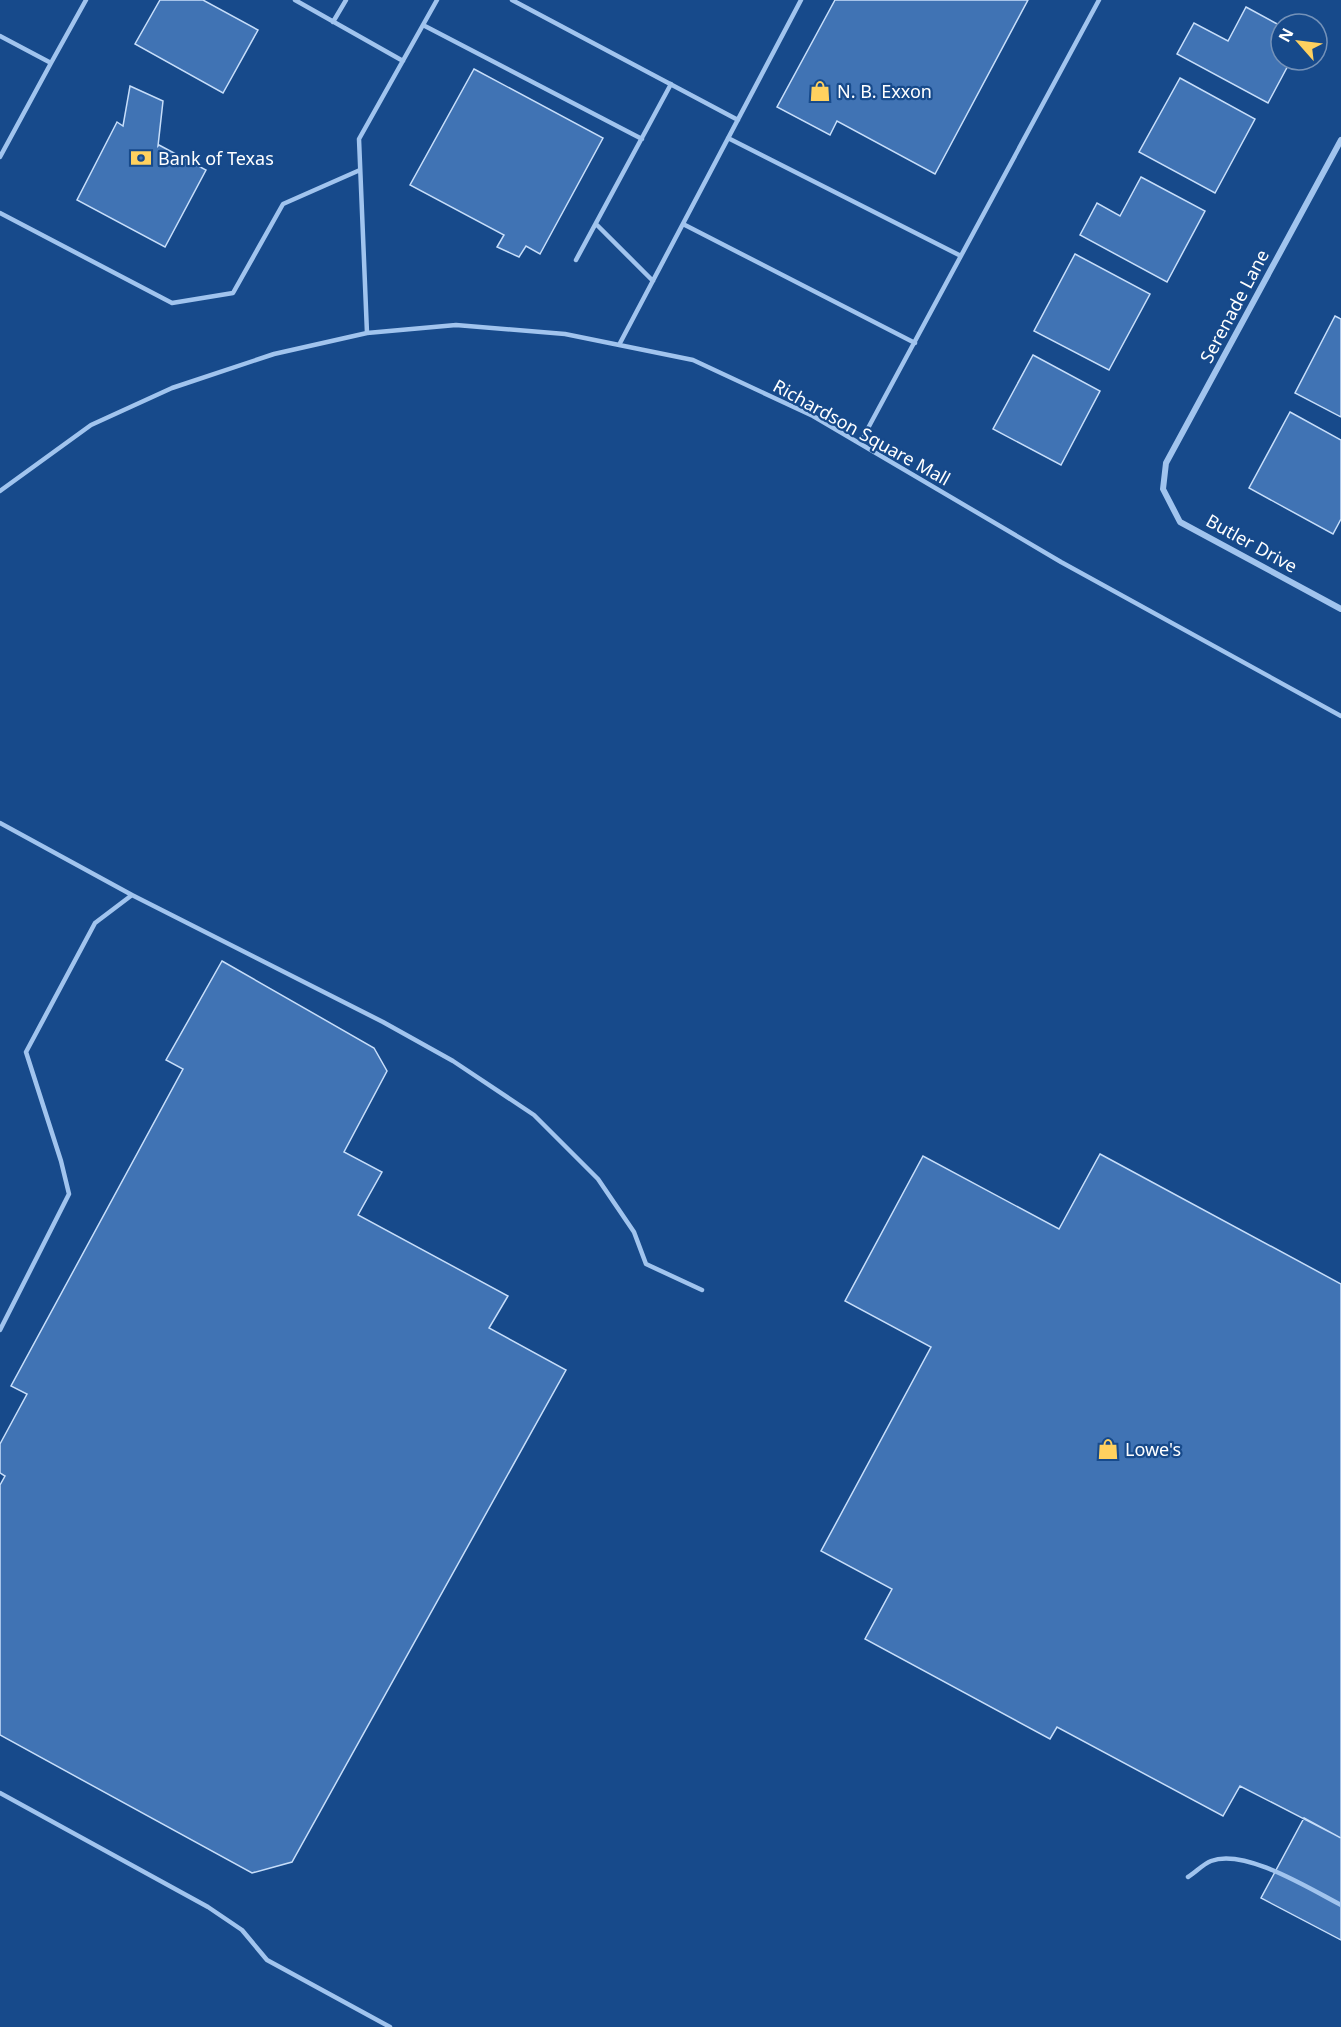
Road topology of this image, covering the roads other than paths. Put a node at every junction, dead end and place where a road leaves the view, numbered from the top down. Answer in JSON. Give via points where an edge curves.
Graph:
{"nodes":[{"id":1,"x":86,"y":0,"type":"edge"},
{"id":2,"x":295,"y":0,"type":"edge"},
{"id":3,"x":346,"y":0,"type":"edge"},
{"id":4,"x":437,"y":0,"type":"edge"},
{"id":5,"x":512,"y":0,"type":"edge"},
{"id":6,"x":801,"y":0,"type":"edge"},
{"id":7,"x":1099,"y":0,"type":"edge"},
{"id":8,"x":333,"y":22,"type":"junction"},
{"id":9,"x":423,"y":25,"type":"junction"},
{"id":10,"x":0,"y":36,"type":"edge"},
{"id":11,"x":404,"y":61,"type":"junction"},
{"id":12,"x":51,"y":63,"type":"junction"},
{"id":13,"x":671,"y":84,"type":"junction"},
{"id":14,"x":738,"y":120,"type":"junction"},
{"id":15,"x":728,"y":138,"type":"junction"},
{"id":16,"x":642,"y":139,"type":"junction"},
{"id":17,"x":1341,"y":140,"type":"edge"},
{"id":18,"x":0,"y":158,"type":"edge"},
{"id":19,"x":360,"y":170,"type":"junction"},
{"id":20,"x":0,"y":213,"type":"edge"},
{"id":21,"x":596,"y":224,"type":"junction"},
{"id":22,"x":683,"y":225,"type":"junction"},
{"id":23,"x":961,"y":256,"type":"junction"},
{"id":24,"x":576,"y":260,"type":"dead end"},
{"id":25,"x":653,"y":281,"type":"junction"},
{"id":26,"x":367,"y":333,"type":"junction"},
{"id":27,"x":915,"y":343,"type":"junction"},
{"id":28,"x":619,"y":345,"type":"junction"},
{"id":29,"x":860,"y":443,"type":"junction"},
{"id":30,"x":1163,"y":489,"type":"joint"},
{"id":31,"x":0,"y":491,"type":"edge"},
{"id":32,"x":1341,"y":609,"type":"edge"},
{"id":33,"x":1341,"y":716,"type":"edge"},
{"id":34,"x":0,"y":823,"type":"edge"},
{"id":35,"x":132,"y":895,"type":"junction"},
{"id":36,"x":702,"y":1290,"type":"dead end"},
{"id":37,"x":0,"y":1330,"type":"edge"},
{"id":38,"x":0,"y":1793,"type":"edge"},
{"id":39,"x":1188,"y":1877,"type":"dead end"},
{"id":40,"x":1341,"y":1905,"type":"edge"},
{"id":41,"x":390,"y":2027,"type":"edge"}],
"edges":[{"from":1,"to":12,"type":"lane"},
{"from":2,"to":8,"type":"lane"},
{"from":3,"to":8,"type":"lane"},
{"from":4,"to":9,"type":"lane"},
{"from":5,"to":13,"type":"lane"},
{"from":6,"to":14,"type":"lane"},
{"from":7,"to":23,"type":"lane"},
{"from":8,"to":11,"type":"lane"},
{"from":9,"to":11,"type":"lane"},
{"from":9,"to":16,"type":"lane"},
{"from":10,"to":12,"type":"lane"},
{"from":11,"to":19,"type":"lane","via":[[359,139]]},
{"from":12,"to":18,"type":"lane"},
{"from":13,"to":14,"type":"lane"},
{"from":13,"to":16,"type":"lane"},
{"from":14,"to":15,"type":"lane"},
{"from":15,"to":22,"type":"lane"},
{"from":15,"to":23,"type":"lane"},
{"from":16,"to":21,"type":"lane"},
{"from":17,"to":30,"type":"street","name":"Serenade Lane","via":[[1166,463]]},
{"from":19,"to":20,"type":"lane","via":[[283,204],[233,293],[172,303]]},
{"from":19,"to":26,"type":"lane"},
{"from":21,"to":24,"type":"lane"},
{"from":21,"to":25,"type":"lane"},
{"from":22,"to":25,"type":"lane"},
{"from":22,"to":27,"type":"lane"},
{"from":23,"to":27,"type":"lane"},
{"from":25,"to":28,"type":"lane"},
{"from":26,"to":28,"type":"lane","name":"Richardson Square Mall","via":[[456,325],[565,334]]},
{"from":26,"to":31,"type":"lane","name":"Richardson Square Mall","via":[[274,354],[172,388],[92,425]]},
{"from":27,"to":29,"type":"lane"},
{"from":28,"to":29,"type":"lane","name":"Richardson Square Mall","via":[[693,360],[813,416]]},
{"from":29,"to":33,"type":"lane","name":"Richardson Square Mall","via":[[1061,562]]},
{"from":30,"to":32,"type":"street","name":"Butler Drive","via":[[1180,522]]},
{"from":34,"to":35,"type":"lane"},
{"from":35,"to":36,"type":"lane","via":[[383,1022],[453,1061],[534,1115],[598,1179],[634,1232],[646,1264]]},
{"from":35,"to":37,"type":"lane","via":[[94,923],[26,1052],[69,1194]]},
{"from":38,"to":41,"type":"lane","via":[[208,1907],[242,1930],[267,1960]]},
{"from":39,"to":40,"type":"lane","via":[[1211,1861],[1234,1858],[1259,1864]]}]}
